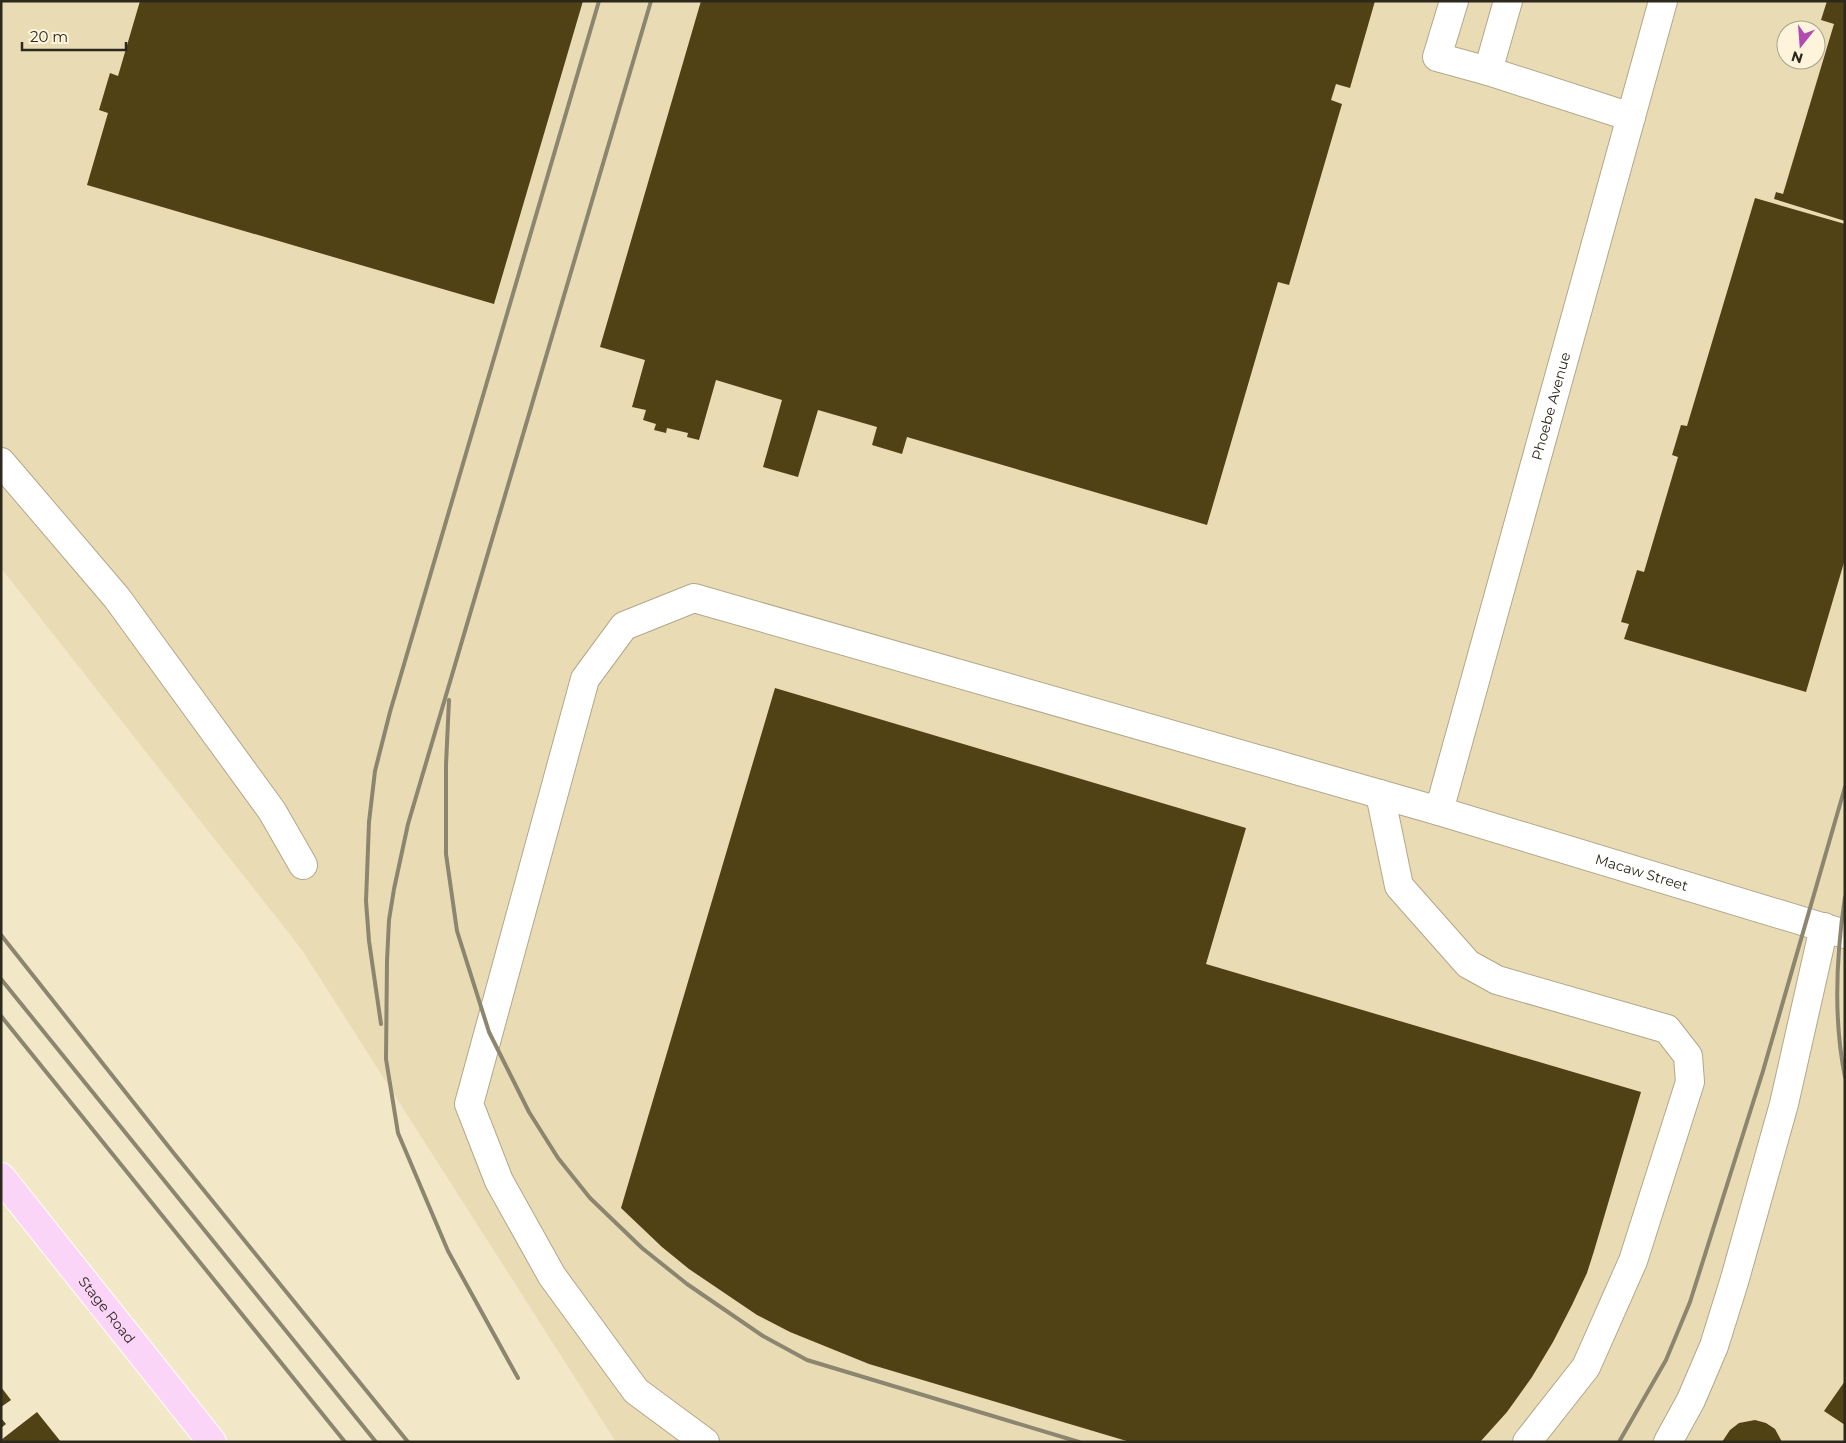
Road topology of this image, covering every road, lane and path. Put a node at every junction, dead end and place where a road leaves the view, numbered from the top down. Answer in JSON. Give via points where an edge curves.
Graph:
{"nodes":[{"id":1,"x":1454,"y":1,"type":"edge"},
{"id":2,"x":1508,"y":1,"type":"edge"},
{"id":3,"x":1663,"y":1,"type":"edge"},
{"id":4,"x":1488,"y":71,"type":"junction"},
{"id":5,"x":1631,"y":117,"type":"junction"},
{"id":6,"x":1,"y":462,"type":"edge"},
{"id":7,"x":1380,"y":794,"type":"junction"},
{"id":8,"x":1439,"y":811,"type":"junction"},
{"id":9,"x":303,"y":865,"type":"dead end"},
{"id":10,"x":1834,"y":931,"type":"edge"},
{"id":11,"x":1,"y":1177,"type":"edge"},
{"id":12,"x":212,"y":1442,"type":"edge"},
{"id":13,"x":705,"y":1442,"type":"edge"},
{"id":14,"x":1527,"y":1442,"type":"edge"},
{"id":15,"x":1668,"y":1442,"type":"edge"}],
"edges":[{"from":1,"to":4,"type":"street","via":[[1437,57]]},
{"from":2,"to":4,"type":"street"},
{"from":3,"to":5,"type":"street","name":"Phoebe Avenue"},
{"from":4,"to":5,"type":"street"},
{"from":5,"to":8,"type":"street","name":"Phoebe Avenue"},
{"from":6,"to":9,"type":"street","via":[[117,598],[272,811]]},
{"from":7,"to":8,"type":"street","name":"Macaw Street"},
{"from":7,"to":13,"type":"street","name":"Macaw Street","via":[[694,598],[624,626],[585,679],[469,1104],[499,1181],[552,1276],[636,1391]]},
{"from":7,"to":14,"type":"street","via":[[1399,886],[1468,964],[1497,980],[1667,1029],[1688,1056],[1690,1082],[1633,1261],[1586,1367]]},
{"from":8,"to":10,"type":"street","name":"Macaw Street"},
{"from":10,"to":15,"type":"street","via":[[1714,1346],[1691,1400]]},
{"from":11,"to":12,"type":"main road","name":"Stage Road"}]}
